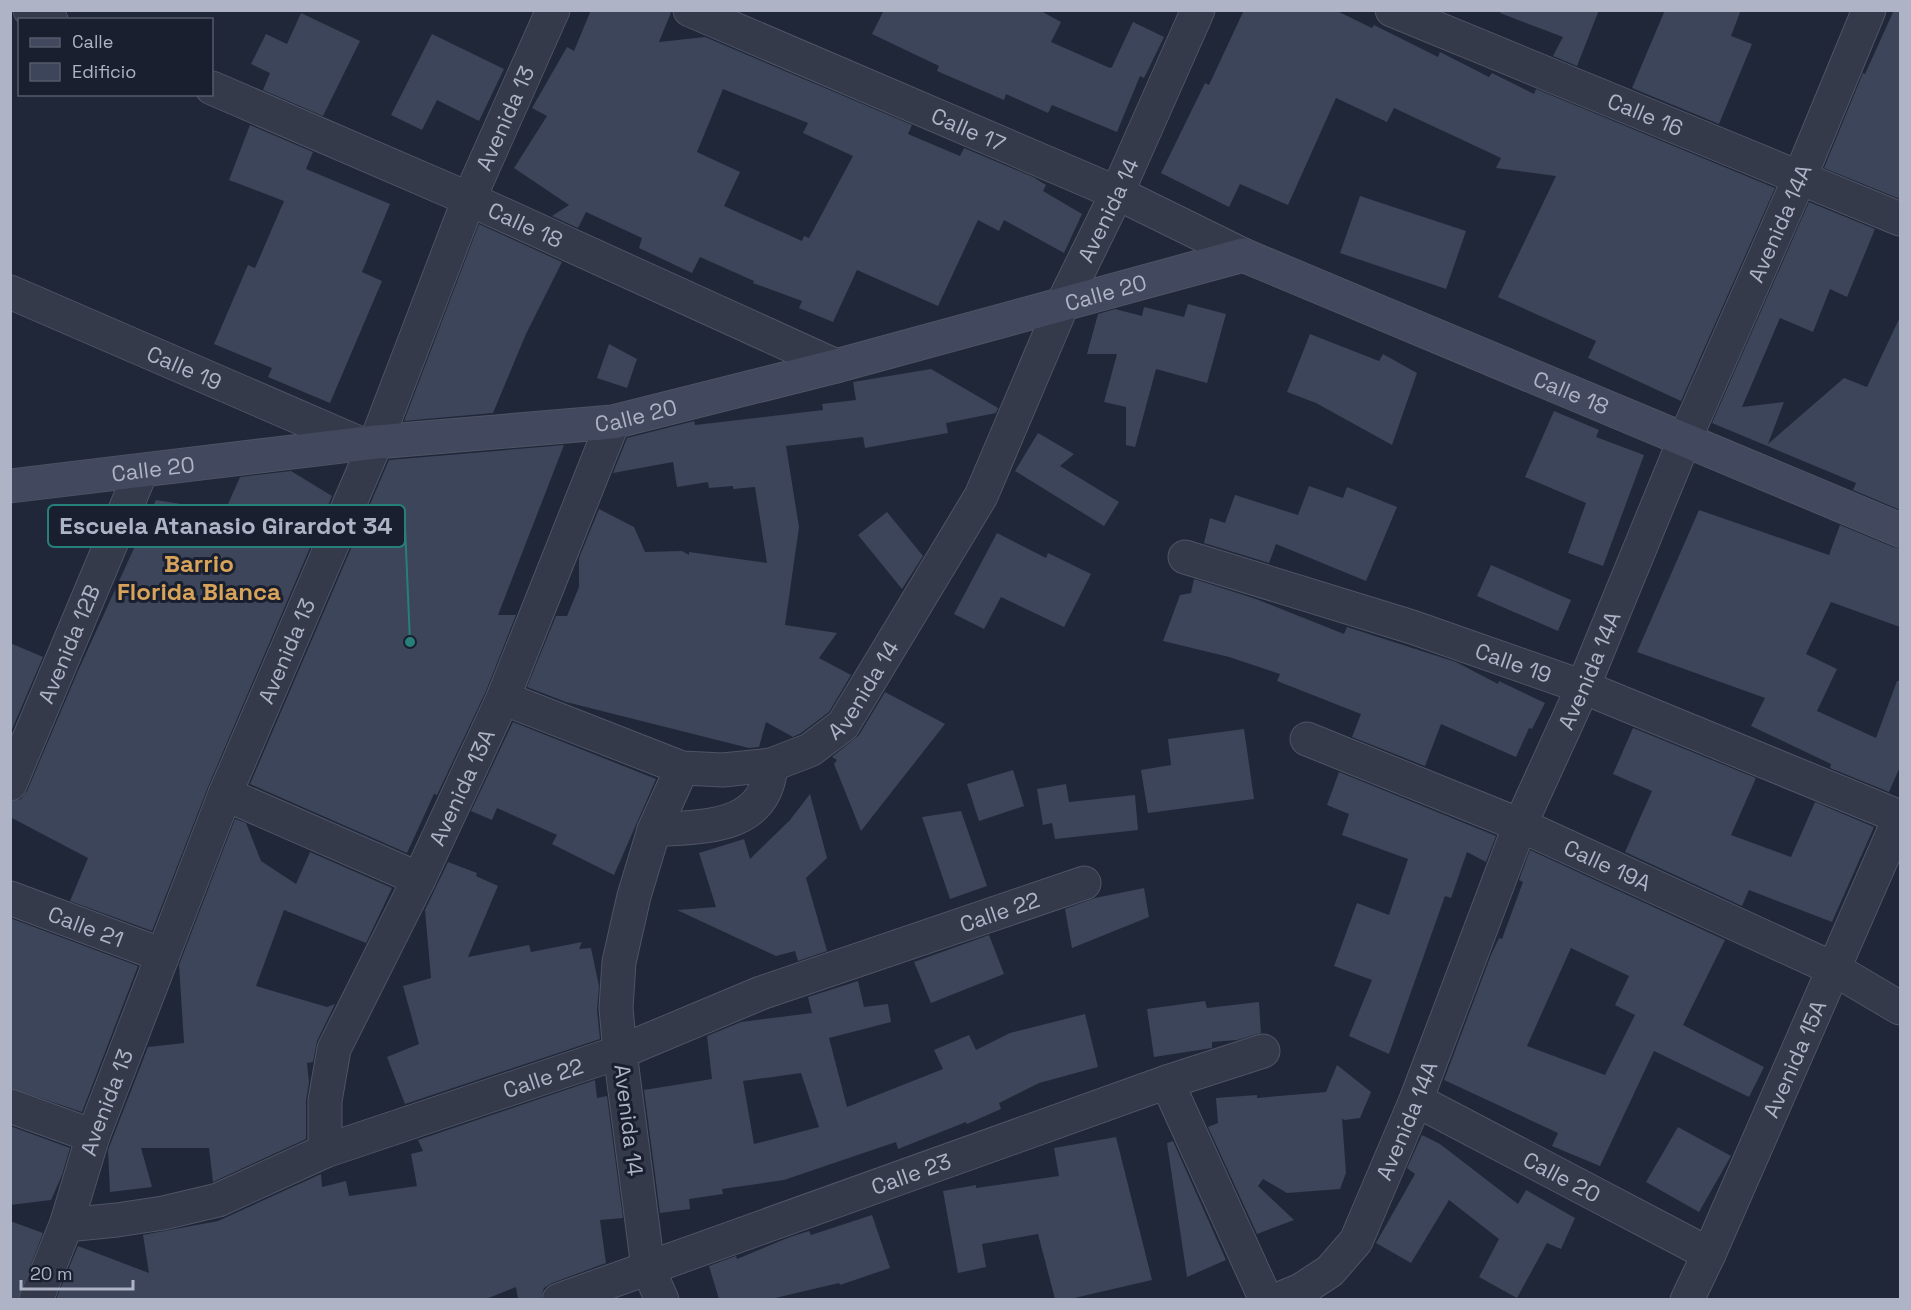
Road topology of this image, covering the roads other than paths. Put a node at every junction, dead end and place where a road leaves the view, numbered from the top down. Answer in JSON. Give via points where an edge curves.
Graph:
{"nodes":[{"id":1,"x":30,"y":10,"type":"edge"},
{"id":2,"x":553,"y":10,"type":"edge"},
{"id":3,"x":690,"y":10,"type":"edge"},
{"id":4,"x":1198,"y":10,"type":"edge"},
{"id":5,"x":1392,"y":10,"type":"edge"},
{"id":6,"x":1869,"y":10,"type":"edge"},
{"id":7,"x":47,"y":18,"type":"edge"},
{"id":8,"x":213,"y":88,"type":"edge"},
{"id":9,"x":1800,"y":177,"type":"junction"},
{"id":10,"x":1117,"y":193,"type":"junction"},
{"id":11,"x":470,"y":199,"type":"junction"},
{"id":12,"x":1900,"y":219,"type":"edge"},
{"id":13,"x":1243,"y":255,"type":"junction"},
{"id":14,"x":10,"y":292,"type":"edge"},
{"id":15,"x":1063,"y":303,"type":"junction"},
{"id":16,"x":836,"y":366,"type":"junction"},
{"id":17,"x":613,"y":422,"type":"junction"},
{"id":18,"x":1684,"y":441,"type":"junction"},
{"id":19,"x":368,"y":443,"type":"junction"},
{"id":20,"x":141,"y":472,"type":"junction"},
{"id":21,"x":10,"y":486,"type":"edge"},
{"id":22,"x":1900,"y":530,"type":"edge"},
{"id":23,"x":1185,"y":557,"type":"dead end"},
{"id":24,"x":1583,"y":687,"type":"junction"},
{"id":25,"x":503,"y":698,"type":"junction"},
{"id":26,"x":1307,"y":739,"type":"dead end"},
{"id":27,"x":771,"y":765,"type":"junction"},
{"id":28,"x":682,"y":768,"type":"junction"},
{"id":29,"x":10,"y":784,"type":"edge"},
{"id":30,"x":225,"y":794,"type":"junction"},
{"id":31,"x":1900,"y":817,"type":"edge"},
{"id":32,"x":1520,"y":825,"type":"junction"},
{"id":33,"x":654,"y":830,"type":"junction"},
{"id":34,"x":419,"y":879,"type":"junction"},
{"id":35,"x":1084,"y":883,"type":"dead end"},
{"id":36,"x":10,"y":898,"type":"edge"},
{"id":37,"x":162,"y":955,"type":"junction"},
{"id":38,"x":1834,"y":969,"type":"junction"},
{"id":39,"x":1900,"y":1008,"type":"edge"},
{"id":40,"x":1263,"y":1051,"type":"dead end"},
{"id":41,"x":620,"y":1052,"type":"junction"},
{"id":42,"x":1167,"y":1082,"type":"junction"},
{"id":43,"x":1416,"y":1100,"type":"junction"},
{"id":44,"x":10,"y":1106,"type":"edge"},
{"id":45,"x":93,"y":1136,"type":"junction"},
{"id":46,"x":325,"y":1151,"type":"junction"},
{"id":47,"x":66,"y":1225,"type":"junction"},
{"id":48,"x":1709,"y":1254,"type":"junction"},
{"id":49,"x":648,"y":1268,"type":"junction"},
{"id":50,"x":36,"y":1299,"type":"edge"},
{"id":51,"x":559,"y":1299,"type":"edge"},
{"id":52,"x":662,"y":1299,"type":"edge"},
{"id":53,"x":1266,"y":1299,"type":"edge"},
{"id":54,"x":1277,"y":1299,"type":"edge"},
{"id":55,"x":1687,"y":1299,"type":"edge"}],
"edges":[{"from":1,"to":7,"type":"street"},
{"from":2,"to":11,"type":"street","name":"Avenida 13"},
{"from":3,"to":10,"type":"street","name":"Calle 17"},
{"from":4,"to":10,"type":"street","name":"Avenida 14"},
{"from":5,"to":9,"type":"street","name":"Calle 16"},
{"from":6,"to":9,"type":"street","name":"Avenida 14A"},
{"from":8,"to":11,"type":"street","name":"Calle 18"},
{"from":9,"to":12,"type":"street","name":"Calle 16"},
{"from":9,"to":18,"type":"street","name":"Avenida 14A"},
{"from":10,"to":13,"type":"street","name":"Calle 17"},
{"from":10,"to":15,"type":"street","name":"Avenida 14"},
{"from":11,"to":16,"type":"street","name":"Calle 18"},
{"from":11,"to":19,"type":"street","name":"Avenida 13"},
{"from":13,"to":15,"type":"street","name":"Calle 20"},
{"from":13,"to":18,"type":"street","name":"Calle 18"},
{"from":14,"to":19,"type":"street","name":"Calle 19"},
{"from":15,"to":16,"type":"street","name":"Calle 20"},
{"from":15,"to":27,"type":"street","name":"Avenida 14","via":[[981,496],[843,725],[810,750]]},
{"from":16,"to":17,"type":"street","name":"Calle 20"},
{"from":17,"to":19,"type":"street","name":"Calle 20"},
{"from":17,"to":25,"type":"street","name":"Avenida 13A"},
{"from":18,"to":22,"type":"street","name":"Calle 18"},
{"from":18,"to":24,"type":"street","name":"Avenida 14A"},
{"from":19,"to":20,"type":"street","name":"Calle 20"},
{"from":19,"to":30,"type":"street","name":"Avenida 13"},
{"from":20,"to":21,"type":"street","name":"Calle 20"},
{"from":20,"to":29,"type":"street","name":"Avenida 12B"},
{"from":23,"to":24,"type":"street","name":"Calle 19","via":[[1412,627]]},
{"from":24,"to":31,"type":"street","name":"Calle 19"},
{"from":24,"to":32,"type":"street","name":"Avenida 14A"},
{"from":25,"to":28,"type":"street"},
{"from":25,"to":34,"type":"street","name":"Avenida 13A"},
{"from":26,"to":32,"type":"street","name":"Calle 19A"},
{"from":27,"to":28,"type":"street","name":"Avenida 14","via":[[723,770]]},
{"from":27,"to":33,"type":"street","via":[[765,793],[743,815],[725,822]]},
{"from":28,"to":33,"type":"street","name":"Avenida 14"},
{"from":30,"to":34,"type":"street"},
{"from":30,"to":37,"type":"street","name":"Avenida 13"},
{"from":31,"to":38,"type":"street","name":"Avenida 15A"},
{"from":32,"to":38,"type":"street","name":"Calle 19A"},
{"from":32,"to":43,"type":"street","name":"Avenida 14A"},
{"from":33,"to":41,"type":"street","name":"Avenida 14","via":[[619,962],[616,1008]]},
{"from":34,"to":46,"type":"street","name":"Avenida 13A","via":[[334,1048],[326,1101]]},
{"from":35,"to":41,"type":"street","name":"Calle 22","via":[[761,993]]},
{"from":36,"to":37,"type":"street","name":"Calle 21"},
{"from":37,"to":45,"type":"street","name":"Avenida 13"},
{"from":38,"to":39,"type":"street","name":"Calle 19A"},
{"from":38,"to":48,"type":"street","name":"Avenida 15A"},
{"from":40,"to":42,"type":"street","name":"Calle 23"},
{"from":41,"to":46,"type":"street","name":"Calle 22"},
{"from":41,"to":49,"type":"street","name":"Avenida 14"},
{"from":42,"to":49,"type":"street","name":"Calle 23"},
{"from":42,"to":53,"type":"street"},
{"from":43,"to":48,"type":"street","name":"Calle 20"},
{"from":43,"to":54,"type":"street","name":"Avenida 14A","via":[[1356,1241],[1330,1271],[1301,1290]]},
{"from":44,"to":45,"type":"street"},
{"from":45,"to":47,"type":"street","name":"Avenida 13"},
{"from":46,"to":47,"type":"street","name":"Calle 22","via":[[218,1200],[163,1213]]},
{"from":47,"to":50,"type":"street","name":"Avenida 13"},
{"from":48,"to":55,"type":"street","name":"Avenida 15A"},
{"from":49,"to":51,"type":"street","name":"Calle 23"},
{"from":49,"to":52,"type":"street","name":"Avenida 14"}]}
